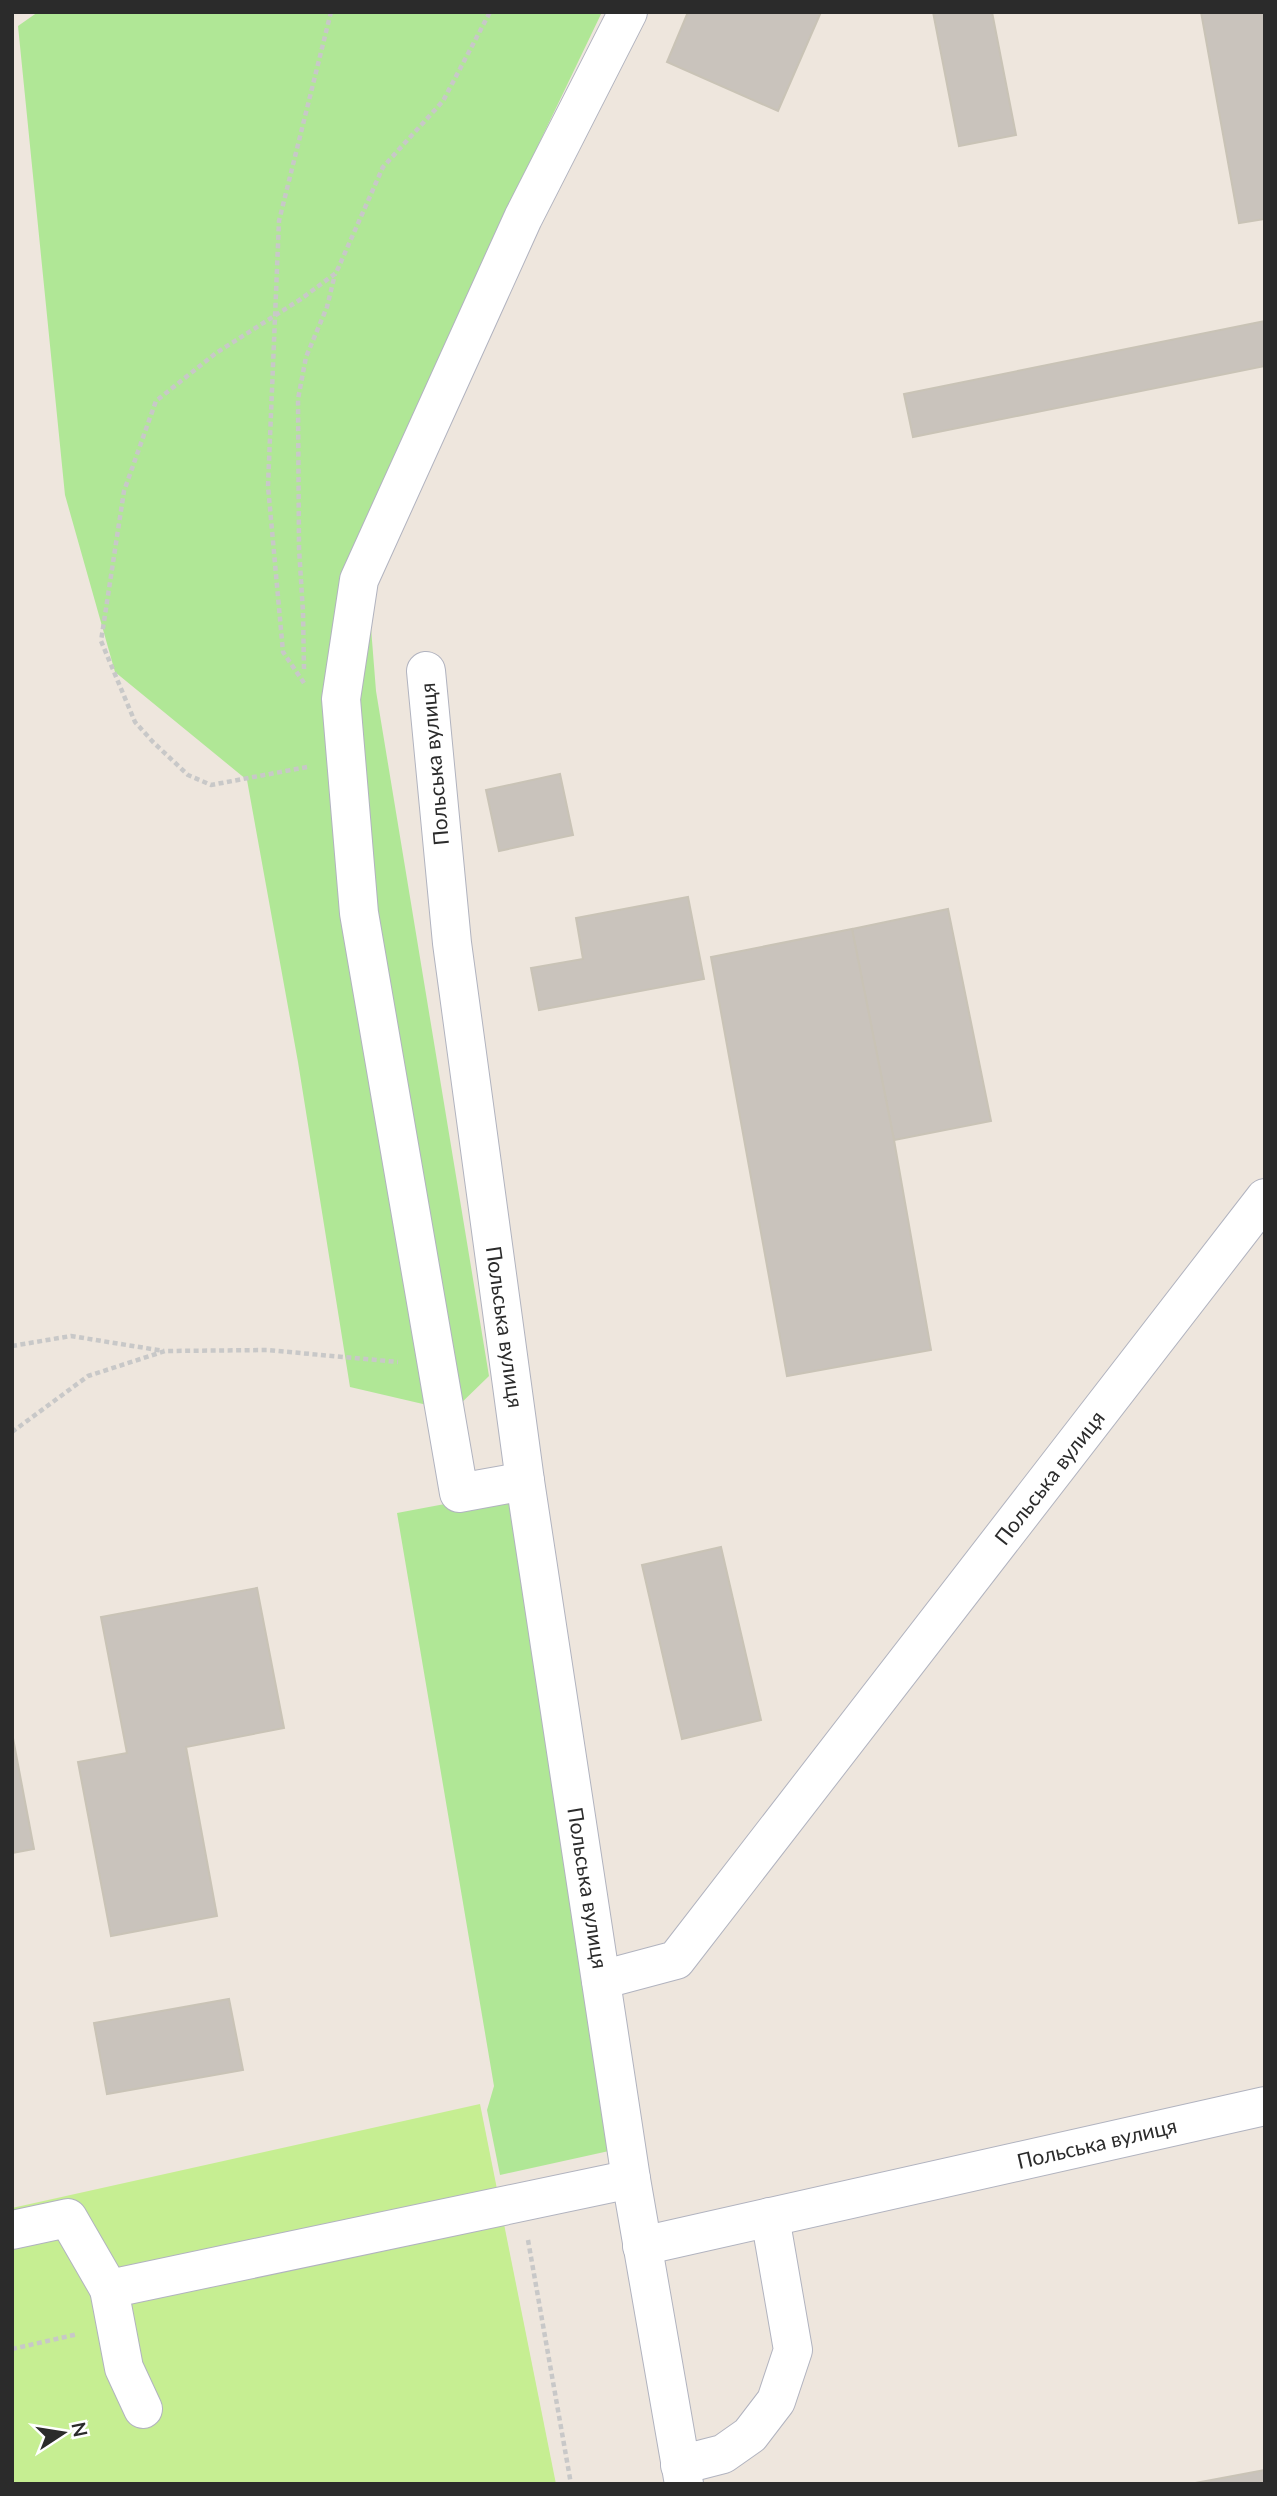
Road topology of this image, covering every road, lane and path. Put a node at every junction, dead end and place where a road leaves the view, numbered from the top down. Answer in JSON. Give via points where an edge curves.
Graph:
{"nodes":[{"id":1,"x":331,"y":12,"type":"edge"},
{"id":2,"x":490,"y":12,"type":"edge"},
{"id":3,"x":628,"y":12,"type":"edge"},
{"id":4,"x":335,"y":273,"type":"junction"},
{"id":5,"x":275,"y":315,"type":"junction"},
{"id":6,"x":426,"y":671,"type":"dead end"},
{"id":7,"x":346,"y":768,"type":"junction"},
{"id":8,"x":1265,"y":1198,"type":"edge"},
{"id":9,"x":12,"y":1346,"type":"edge"},
{"id":10,"x":164,"y":1351,"type":"junction"},
{"id":11,"x":437,"y":1366,"type":"junction"},
{"id":12,"x":12,"y":1432,"type":"edge"},
{"id":13,"x":525,"y":1481,"type":"junction"},
{"id":14,"x":601,"y":1980,"type":"junction"},
{"id":15,"x":1265,"y":2106,"type":"edge"},
{"id":16,"x":631,"y":2179,"type":"junction"},
{"id":17,"x":521,"y":2202,"type":"junction"},
{"id":18,"x":770,"y":2217,"type":"junction"},
{"id":19,"x":12,"y":2230,"type":"edge"},
{"id":20,"x":642,"y":2246,"type":"junction"},
{"id":21,"x":109,"y":2289,"type":"junction"},
{"id":22,"x":116,"y":2326,"type":"junction"},
{"id":23,"x":12,"y":2349,"type":"edge"},
{"id":24,"x":143,"y":2409,"type":"dead end"},
{"id":25,"x":682,"y":2474,"type":"edge"},
{"id":26,"x":571,"y":2484,"type":"edge"}],
"edges":[{"from":1,"to":5,"type":"path","via":[[279,221]]},
{"from":2,"to":4,"type":"path","via":[[443,100],[383,166]]},
{"from":3,"to":7,"type":"street","via":[[523,218],[359,580],[341,699]]},
{"from":4,"to":5,"type":"path"},
{"from":4,"to":5,"type":"path","via":[[327,307],[306,357],[298,399],[299,548],[307,686],[283,652],[268,486]]},
{"from":5,"to":7,"type":"path","via":[[216,353],[156,401],[124,491],[101,641],[135,722],[188,775],[211,785],[299,768]]},
{"from":6,"to":13,"type":"street","name":"Польська вулиця","via":[[452,943]]},
{"from":7,"to":11,"type":"street","via":[[359,913]]},
{"from":8,"to":14,"type":"street","name":"Польська вулиця","via":[[677,1960]]},
{"from":9,"to":10,"type":"path","via":[[71,1336]]},
{"from":10,"to":11,"type":"path","via":[[267,1350]]},
{"from":10,"to":12,"type":"path","via":[[88,1376]]},
{"from":11,"to":13,"type":"street","via":[[459,1493]]},
{"from":13,"to":14,"type":"street","name":"Польська вулиця"},
{"from":14,"to":16,"type":"street","name":"Польська вулиця"},
{"from":15,"to":18,"type":"street","name":"Польська вулиця"},
{"from":16,"to":17,"type":"street"},
{"from":16,"to":20,"type":"street","name":"Польська вулиця"},
{"from":17,"to":21,"type":"street"},
{"from":17,"to":26,"type":"path"},
{"from":18,"to":20,"type":"street","name":"Польська вулиця"},
{"from":18,"to":25,"type":"street","via":[[793,2350],[776,2401],[750,2435]]},
{"from":19,"to":21,"type":"street","via":[[68,2218]]},
{"from":20,"to":25,"type":"street","name":"Польська вулиця"},
{"from":21,"to":22,"type":"street"},
{"from":22,"to":23,"type":"path"},
{"from":22,"to":24,"type":"street","via":[[124,2368]]}]}
